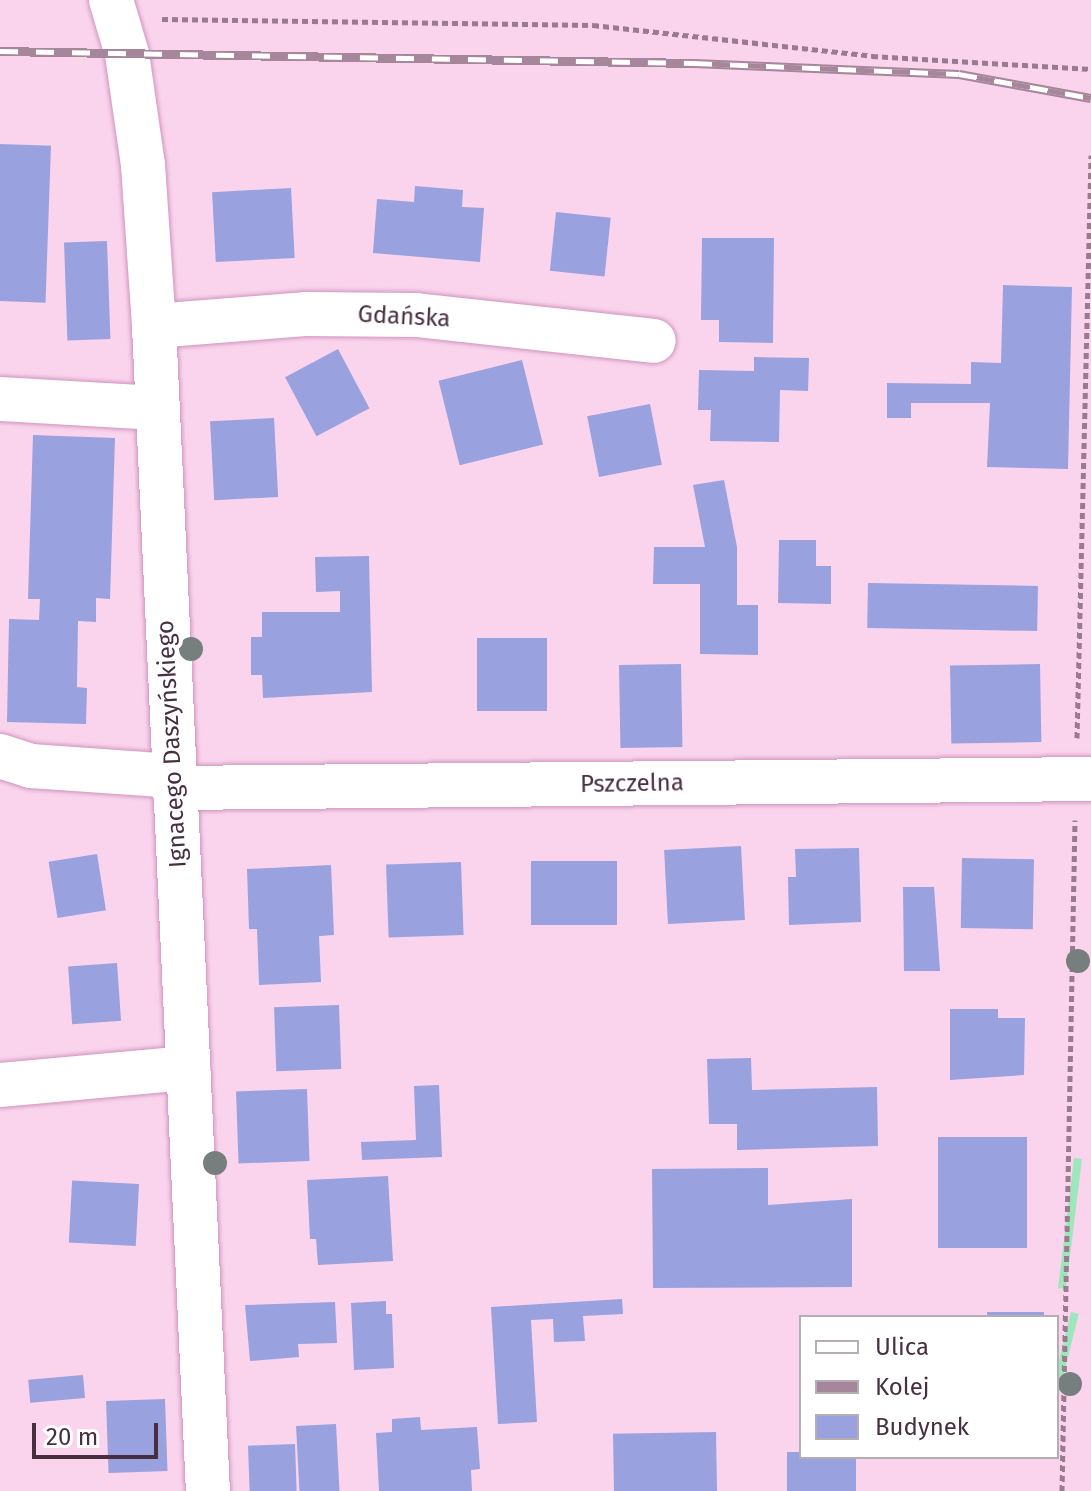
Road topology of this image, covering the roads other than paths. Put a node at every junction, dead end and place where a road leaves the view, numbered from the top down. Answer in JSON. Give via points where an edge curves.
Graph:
{"nodes":[{"id":1,"x":111,"y":0,"type":"edge"},
{"id":2,"x":154,"y":326,"type":"junction"},
{"id":3,"x":654,"y":341,"type":"dead end"},
{"id":4,"x":0,"y":399,"type":"edge"},
{"id":5,"x":157,"y":408,"type":"junction"},
{"id":6,"x":0,"y":756,"type":"edge"},
{"id":7,"x":1091,"y":779,"type":"edge"},
{"id":8,"x":173,"y":782,"type":"junction"},
{"id":9,"x":188,"y":1068,"type":"junction"},
{"id":10,"x":0,"y":1085,"type":"edge"},
{"id":11,"x":208,"y":1491,"type":"edge"}],
"edges":[{"from":1,"to":2,"type":"street","name":"Ignacego Daszyńskiego","via":[[127,54],[143,165]]},
{"from":2,"to":3,"type":"street","name":"Gdańska","via":[[305,314],[416,315]]},
{"from":2,"to":5,"type":"street","name":"Ignacego Daszyńskiego"},
{"from":4,"to":5,"type":"street"},
{"from":5,"to":8,"type":"street","name":"Ignacego Daszyńskiego"},
{"from":6,"to":8,"type":"street","name":"Pszczelna","via":[[31,766]]},
{"from":7,"to":8,"type":"street","name":"Pszczelna"},
{"from":8,"to":9,"type":"street","name":"Ignacego Daszyńskiego"},
{"from":9,"to":10,"type":"street"},
{"from":9,"to":11,"type":"street","name":"Ignacego Daszyńskiego"}]}
